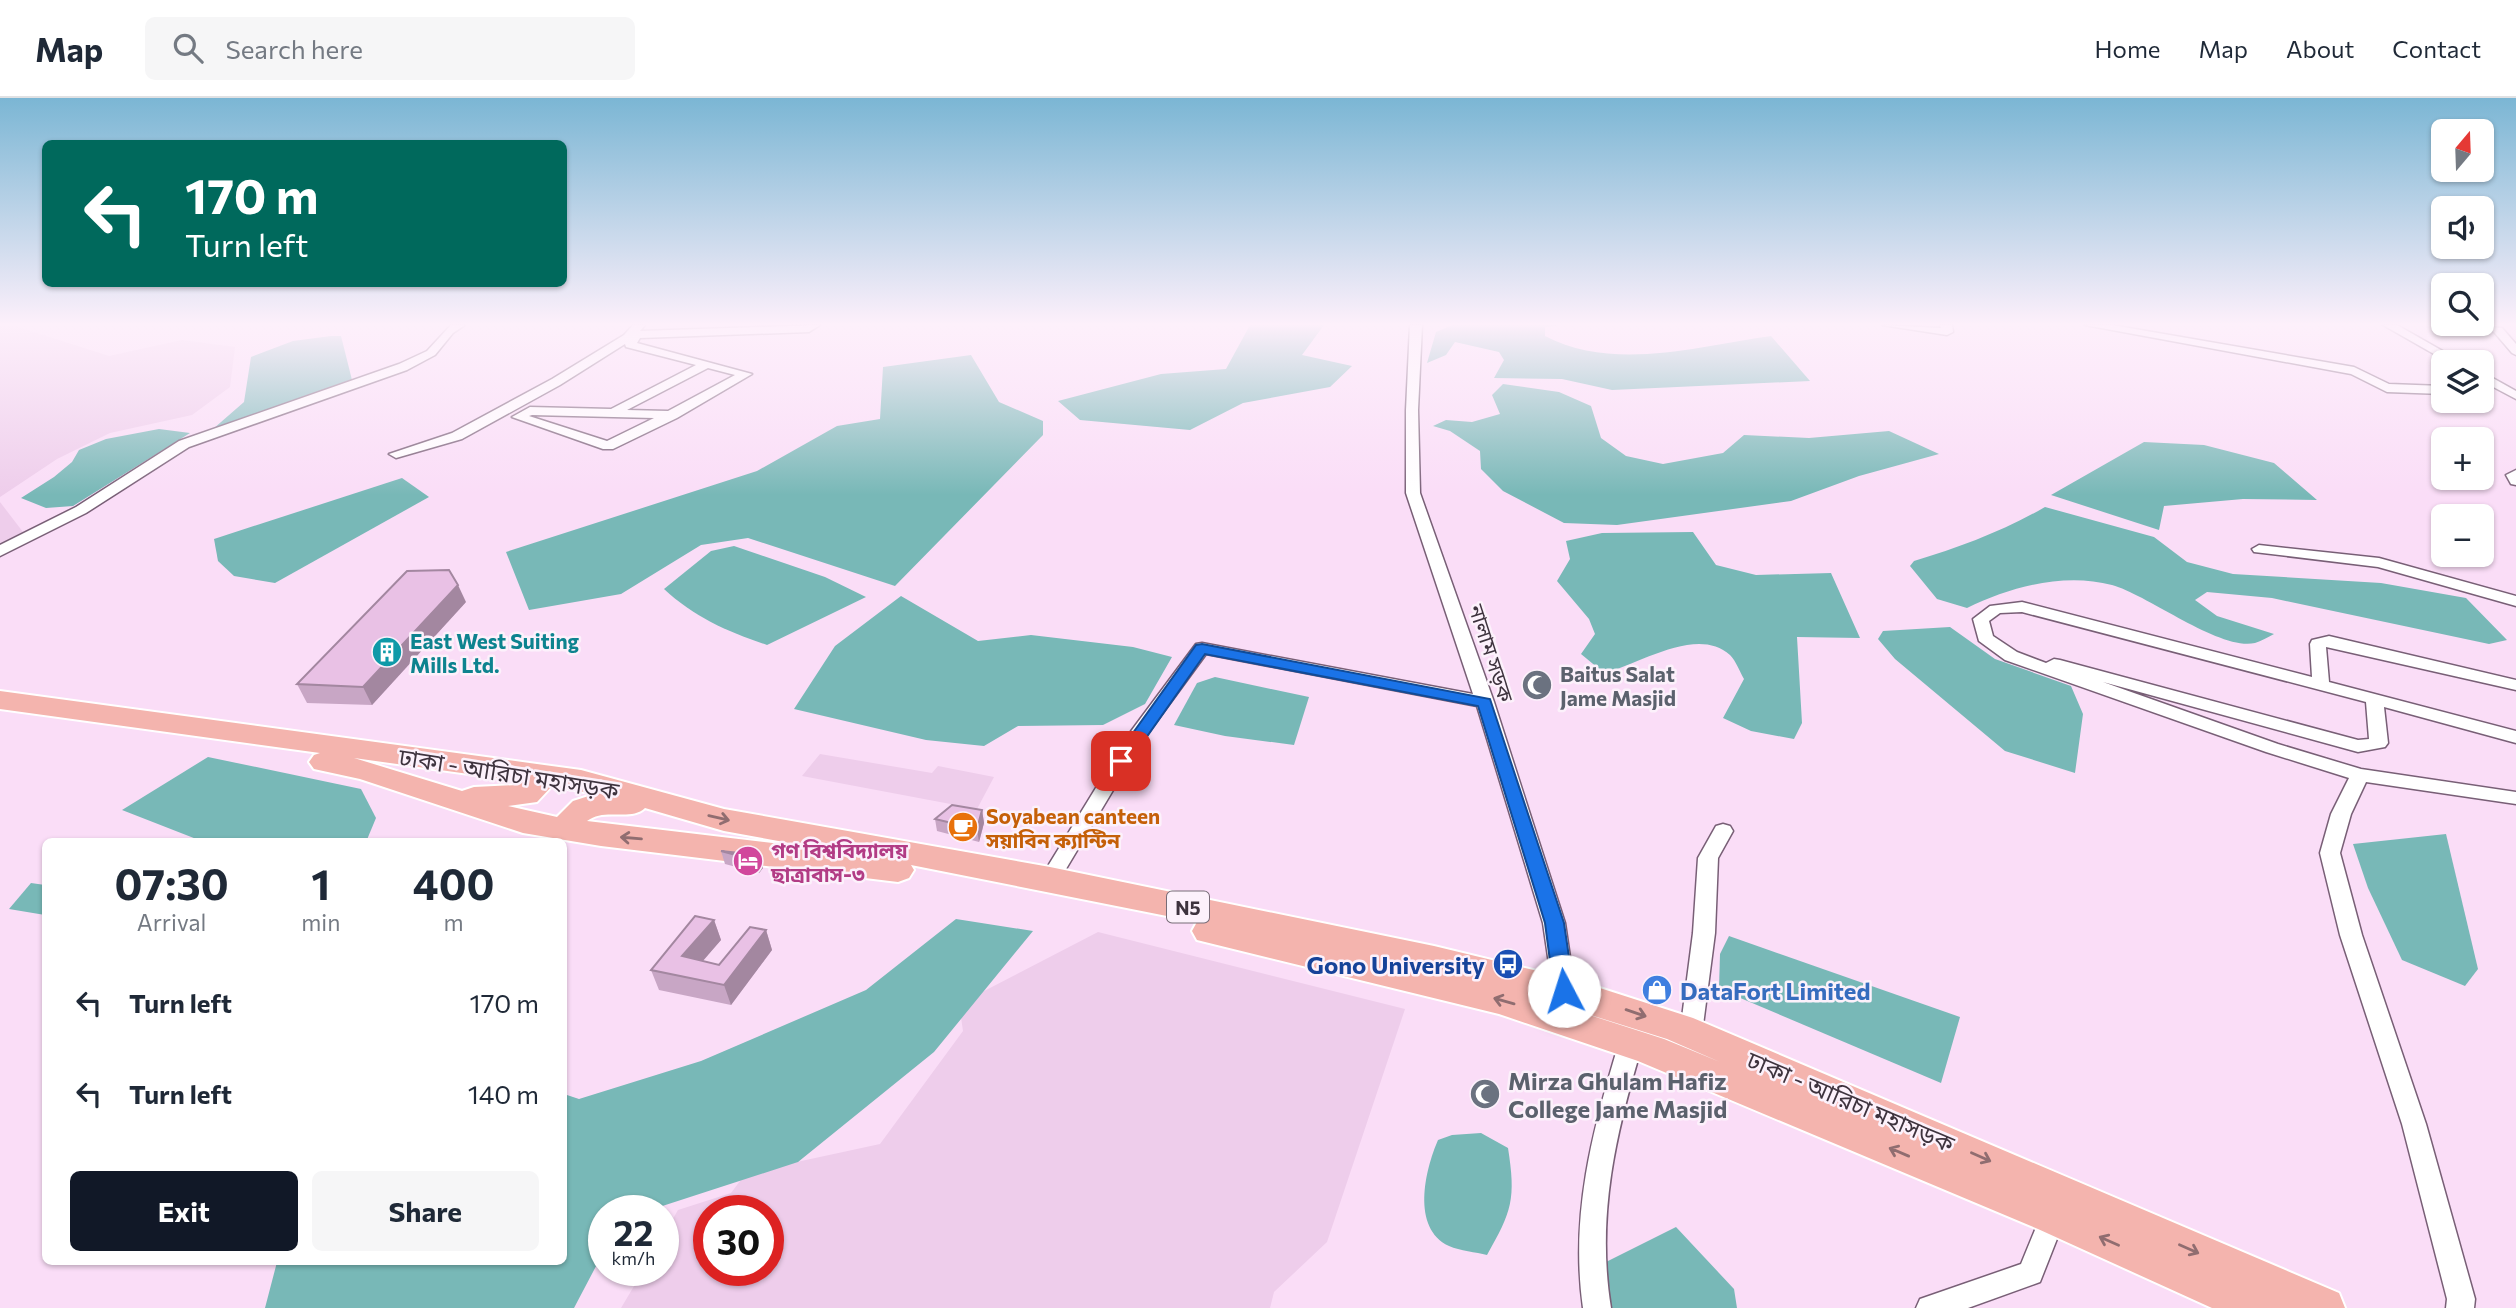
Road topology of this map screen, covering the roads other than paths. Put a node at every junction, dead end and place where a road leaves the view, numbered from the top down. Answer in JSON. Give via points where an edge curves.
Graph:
{"nodes":[{"id":1,"x":362,"y":381,"type":"edge"},
{"id":2,"x":549,"y":381,"type":"edge"},
{"id":3,"x":674,"y":381,"type":"edge"},
{"id":4,"x":733,"y":381,"type":"edge"},
{"id":5,"x":1413,"y":381,"type":"edge"},
{"id":6,"x":2374,"y":381,"type":"edge"},
{"id":7,"x":2494,"y":383,"type":"edge"},
{"id":8,"x":2431,"y":390,"type":"edge"},
{"id":9,"x":2494,"y":394,"type":"edge"},
{"id":10,"x":2515,"y":396,"type":"edge"},
{"id":11,"x":614,"y":412,"type":"junction"},
{"id":12,"x":672,"y":415,"type":"junction"},
{"id":13,"x":396,"y":454,"type":"dead end"},
{"id":14,"x":2516,"y":474,"type":"edge"},
{"id":15,"x":2516,"y":481,"type":"edge"},
{"id":16,"x":2259,"y":549,"type":"dead end"},
{"id":17,"x":0,"y":551,"type":"edge"},
{"id":18,"x":2516,"y":601,"type":"edge"},
{"id":19,"x":2011,"y":656,"type":"junction"},
{"id":20,"x":2321,"y":684,"type":"junction"},
{"id":21,"x":2516,"y":685,"type":"edge"},
{"id":22,"x":2374,"y":699,"type":"junction"},
{"id":23,"x":0,"y":700,"type":"edge"},
{"id":24,"x":1485,"y":702,"type":"junction"},
{"id":25,"x":0,"y":715,"type":"edge"},
{"id":26,"x":2516,"y":737,"type":"edge"},
{"id":27,"x":519,"y":771,"type":"junction"},
{"id":28,"x":2360,"y":775,"type":"junction"},
{"id":29,"x":434,"y":794,"type":"junction"},
{"id":30,"x":2516,"y":798,"type":"edge"},
{"id":31,"x":681,"y":810,"type":"junction"},
{"id":32,"x":1723,"y":831,"type":"dead end"},
{"id":33,"x":582,"y":832,"type":"junction"},
{"id":34,"x":1050,"y":879,"type":"junction"},
{"id":35,"x":1564,"y":991,"type":"junction"},
{"id":36,"x":1691,"y":1033,"type":"junction"},
{"id":37,"x":1631,"y":1043,"type":"junction"},
{"id":38,"x":2053,"y":1216,"type":"junction"},
{"id":39,"x":1597,"y":1308,"type":"edge"},
{"id":40,"x":1930,"y":1308,"type":"edge"},
{"id":41,"x":2261,"y":1308,"type":"edge"},
{"id":42,"x":2323,"y":1308,"type":"edge"},
{"id":43,"x":2460,"y":1308,"type":"edge"}],
"edges":[{"from":1,"to":17,"type":"street","via":[[184,444],[81,510]]},
{"from":2,"to":13,"type":"street","via":[[457,436]]},
{"from":3,"to":11,"type":"street"},
{"from":4,"to":12,"type":"street"},
{"from":5,"to":24,"type":"street","name":"নালাম সড়ক","via":[[1413,494]]},
{"from":6,"to":8,"type":"street","via":[[2387,388]]},
{"from":7,"to":10,"type":"street"},
{"from":9,"to":10,"type":"street"},
{"from":11,"to":12,"type":"street"},
{"from":11,"to":12,"type":"street","via":[[530,411],[518,417],[607,446]]},
{"from":14,"to":15,"type":"street"},
{"from":16,"to":18,"type":"street","via":[[2379,563]]},
{"from":19,"to":20,"type":"street","via":[[1985,638],[1982,619],[1996,610],[2022,607]]},
{"from":19,"to":22,"type":"street","via":[[2082,669],[2358,746],[2379,743]]},
{"from":19,"to":28,"type":"street"},
{"from":20,"to":21,"type":"street","via":[[2318,644],[2329,641]]},
{"from":20,"to":22,"type":"street"},
{"from":22,"to":26,"type":"street"},
{"from":23,"to":27,"type":"highway","name":"ঢাকা - আরিচা মহাসড়ক","number":"N5"},
{"from":24,"to":34,"type":"street","via":[[1202,649],[1135,738]]},
{"from":24,"to":35,"type":"street","name":"নালাম সড়ক","via":[[1554,923]]},
{"from":25,"to":29,"type":"highway","number":"N5","via":[[323,761]]},
{"from":27,"to":29,"type":"highway","via":[[539,782],[526,795]]},
{"from":27,"to":31,"type":"highway","name":"ঢাকা - আরিচা মহাসড়ক","number":"N5","via":[[611,786]]},
{"from":28,"to":30,"type":"street"},
{"from":28,"to":43,"type":"street","via":[[2341,814],[2330,853],[2351,934],[2414,1124]]},
{"from":29,"to":33,"type":"highway","number":"N5","via":[[523,822]]},
{"from":31,"to":33,"type":"highway","via":[[600,803],[584,807],[571,820]]},
{"from":31,"to":34,"type":"highway","name":"ঢাকা - আরিচা মহাসড়ক","number":"N5","one_way":true},
{"from":32,"to":36,"type":"street","via":[[1709,858]]},
{"from":37,"to":33,"type":"highway","number":"N5","one_way":true,"via":[[1501,1000],[1155,918],[925,874]]},
{"from":34,"to":35,"type":"highway","name":"ঢাকা - আরিচা মহাসড়ক","number":"N5","via":[[1434,959]]},
{"from":35,"to":36,"type":"highway","name":"ঢাকা - আরিচা মহাসড়ক","number":"N5","one_way":true},
{"from":36,"to":42,"type":"highway","name":"ঢাকা - আরিচা মহাসড়ক","number":"N5","one_way":true},
{"from":38,"to":37,"type":"highway","number":"N5","one_way":true},
{"from":37,"to":39,"type":"street","via":[[1595,1179],[1591,1279]]},
{"from":38,"to":40,"type":"street","via":[[2031,1273]]},
{"from":41,"to":38,"type":"highway","number":"N5","one_way":true}]}
